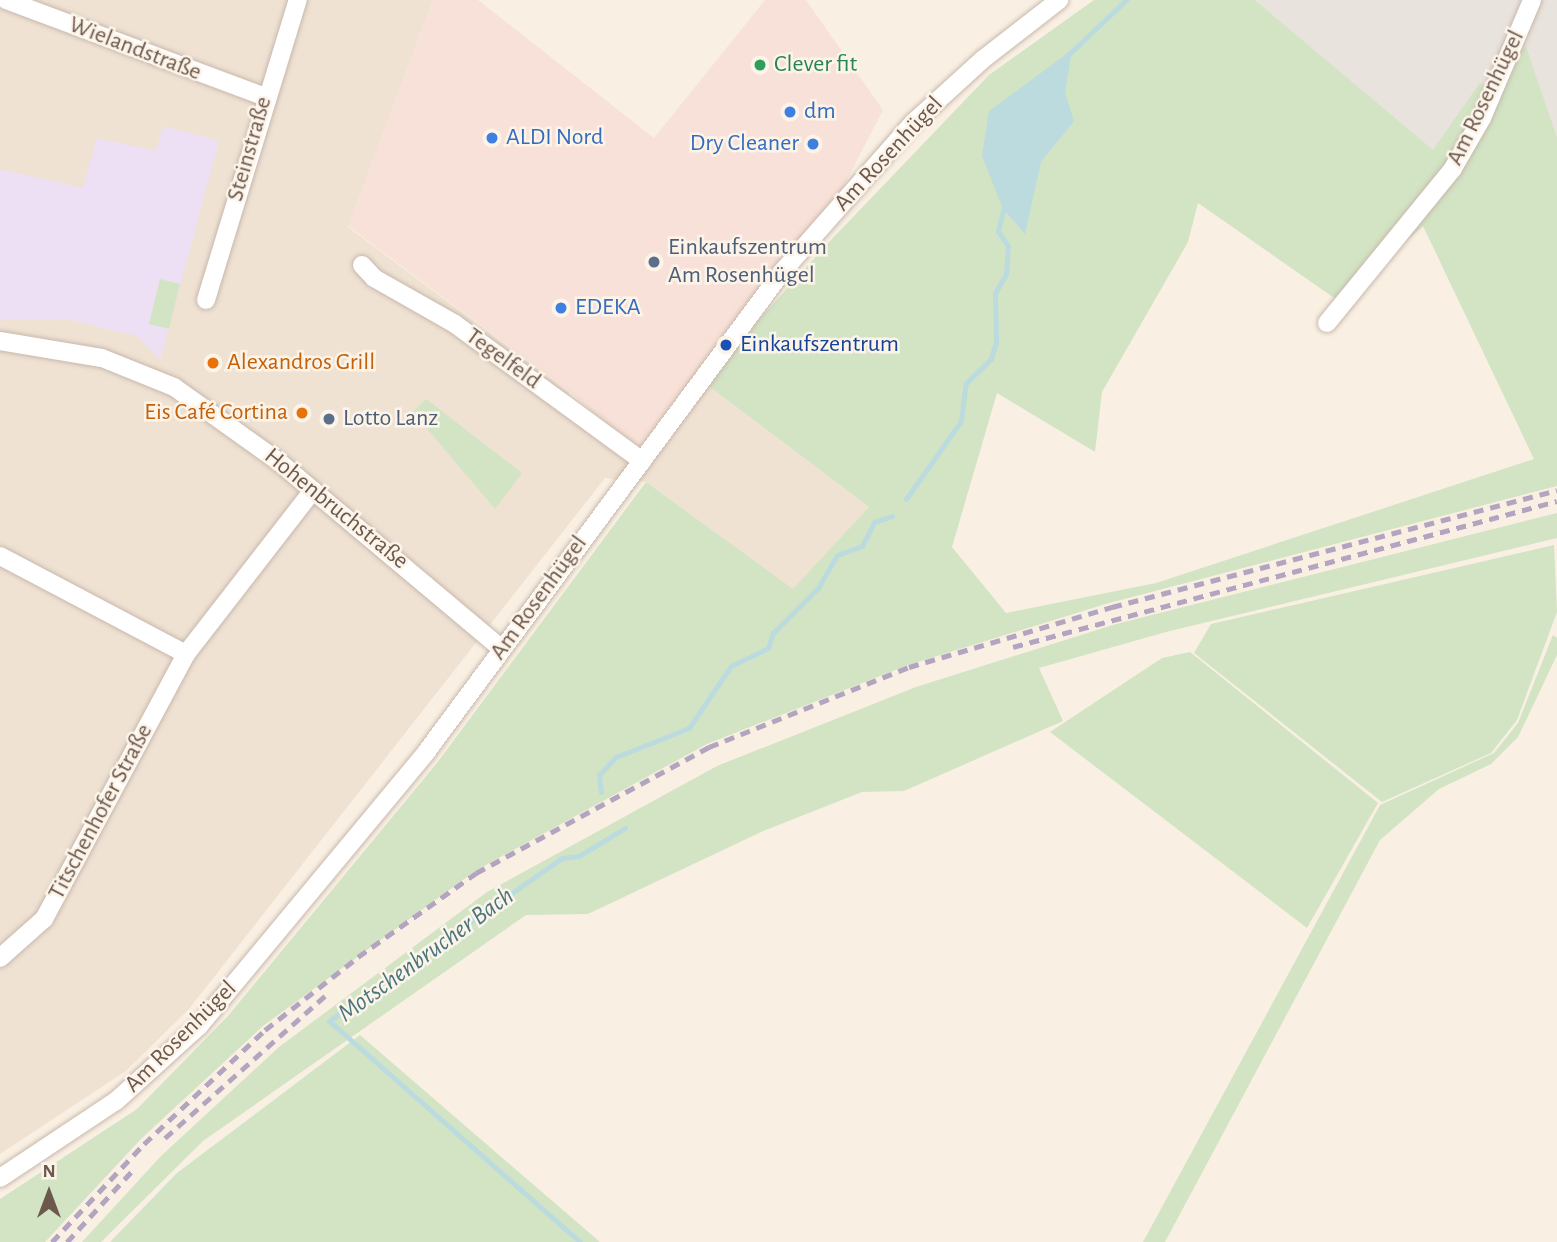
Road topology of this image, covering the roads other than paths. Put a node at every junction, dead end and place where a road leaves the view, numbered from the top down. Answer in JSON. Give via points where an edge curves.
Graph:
{"nodes":[{"id":1,"x":6,"y":0,"type":"edge"},
{"id":2,"x":298,"y":0,"type":"edge"},
{"id":3,"x":1059,"y":0,"type":"edge"},
{"id":4,"x":1532,"y":0,"type":"edge"},
{"id":5,"x":265,"y":97,"type":"junction"},
{"id":6,"x":362,"y":265,"type":"dead end"},
{"id":7,"x":206,"y":300,"type":"dead end"},
{"id":8,"x":1327,"y":323,"type":"dead end"},
{"id":9,"x":0,"y":341,"type":"edge"},
{"id":10,"x":642,"y":461,"type":"junction"},
{"id":11,"x":313,"y":490,"type":"junction"},
{"id":12,"x":0,"y":556,"type":"edge"},
{"id":13,"x":502,"y":649,"type":"junction"},
{"id":14,"x":186,"y":654,"type":"junction"},
{"id":15,"x":0,"y":958,"type":"edge"},
{"id":16,"x":0,"y":1178,"type":"edge"}],
"edges":[{"from":1,"to":5,"type":"street","name":"Wielandstraße"},
{"from":2,"to":5,"type":"street","name":"Steinstraße"},
{"from":3,"to":10,"type":"street","name":"Am Rosenhügel","via":[[982,60],[913,123],[782,272]]},
{"from":4,"to":8,"type":"street","name":"Am Rosenhügel","via":[[1482,118],[1452,170]]},
{"from":5,"to":7,"type":"street","name":"Steinstraße"},
{"from":6,"to":10,"type":"street","name":"Tegelfeld","via":[[373,278],[455,324]]},
{"from":9,"to":11,"type":"street","name":"Hohenbruchstraße","via":[[102,358],[167,383],[205,406]]},
{"from":10,"to":13,"type":"street","name":"Am Rosenhügel"},
{"from":11,"to":13,"type":"street","name":"Hohenbruchstraße"},
{"from":11,"to":14,"type":"street","name":"Titschenhofer Straße"},
{"from":12,"to":14,"type":"street"},
{"from":13,"to":16,"type":"street","name":"Am Rosenhügel","via":[[367,826],[199,1026],[116,1101]]},
{"from":14,"to":15,"type":"street","name":"Titschenhofer Straße","via":[[44,919]]}]}
